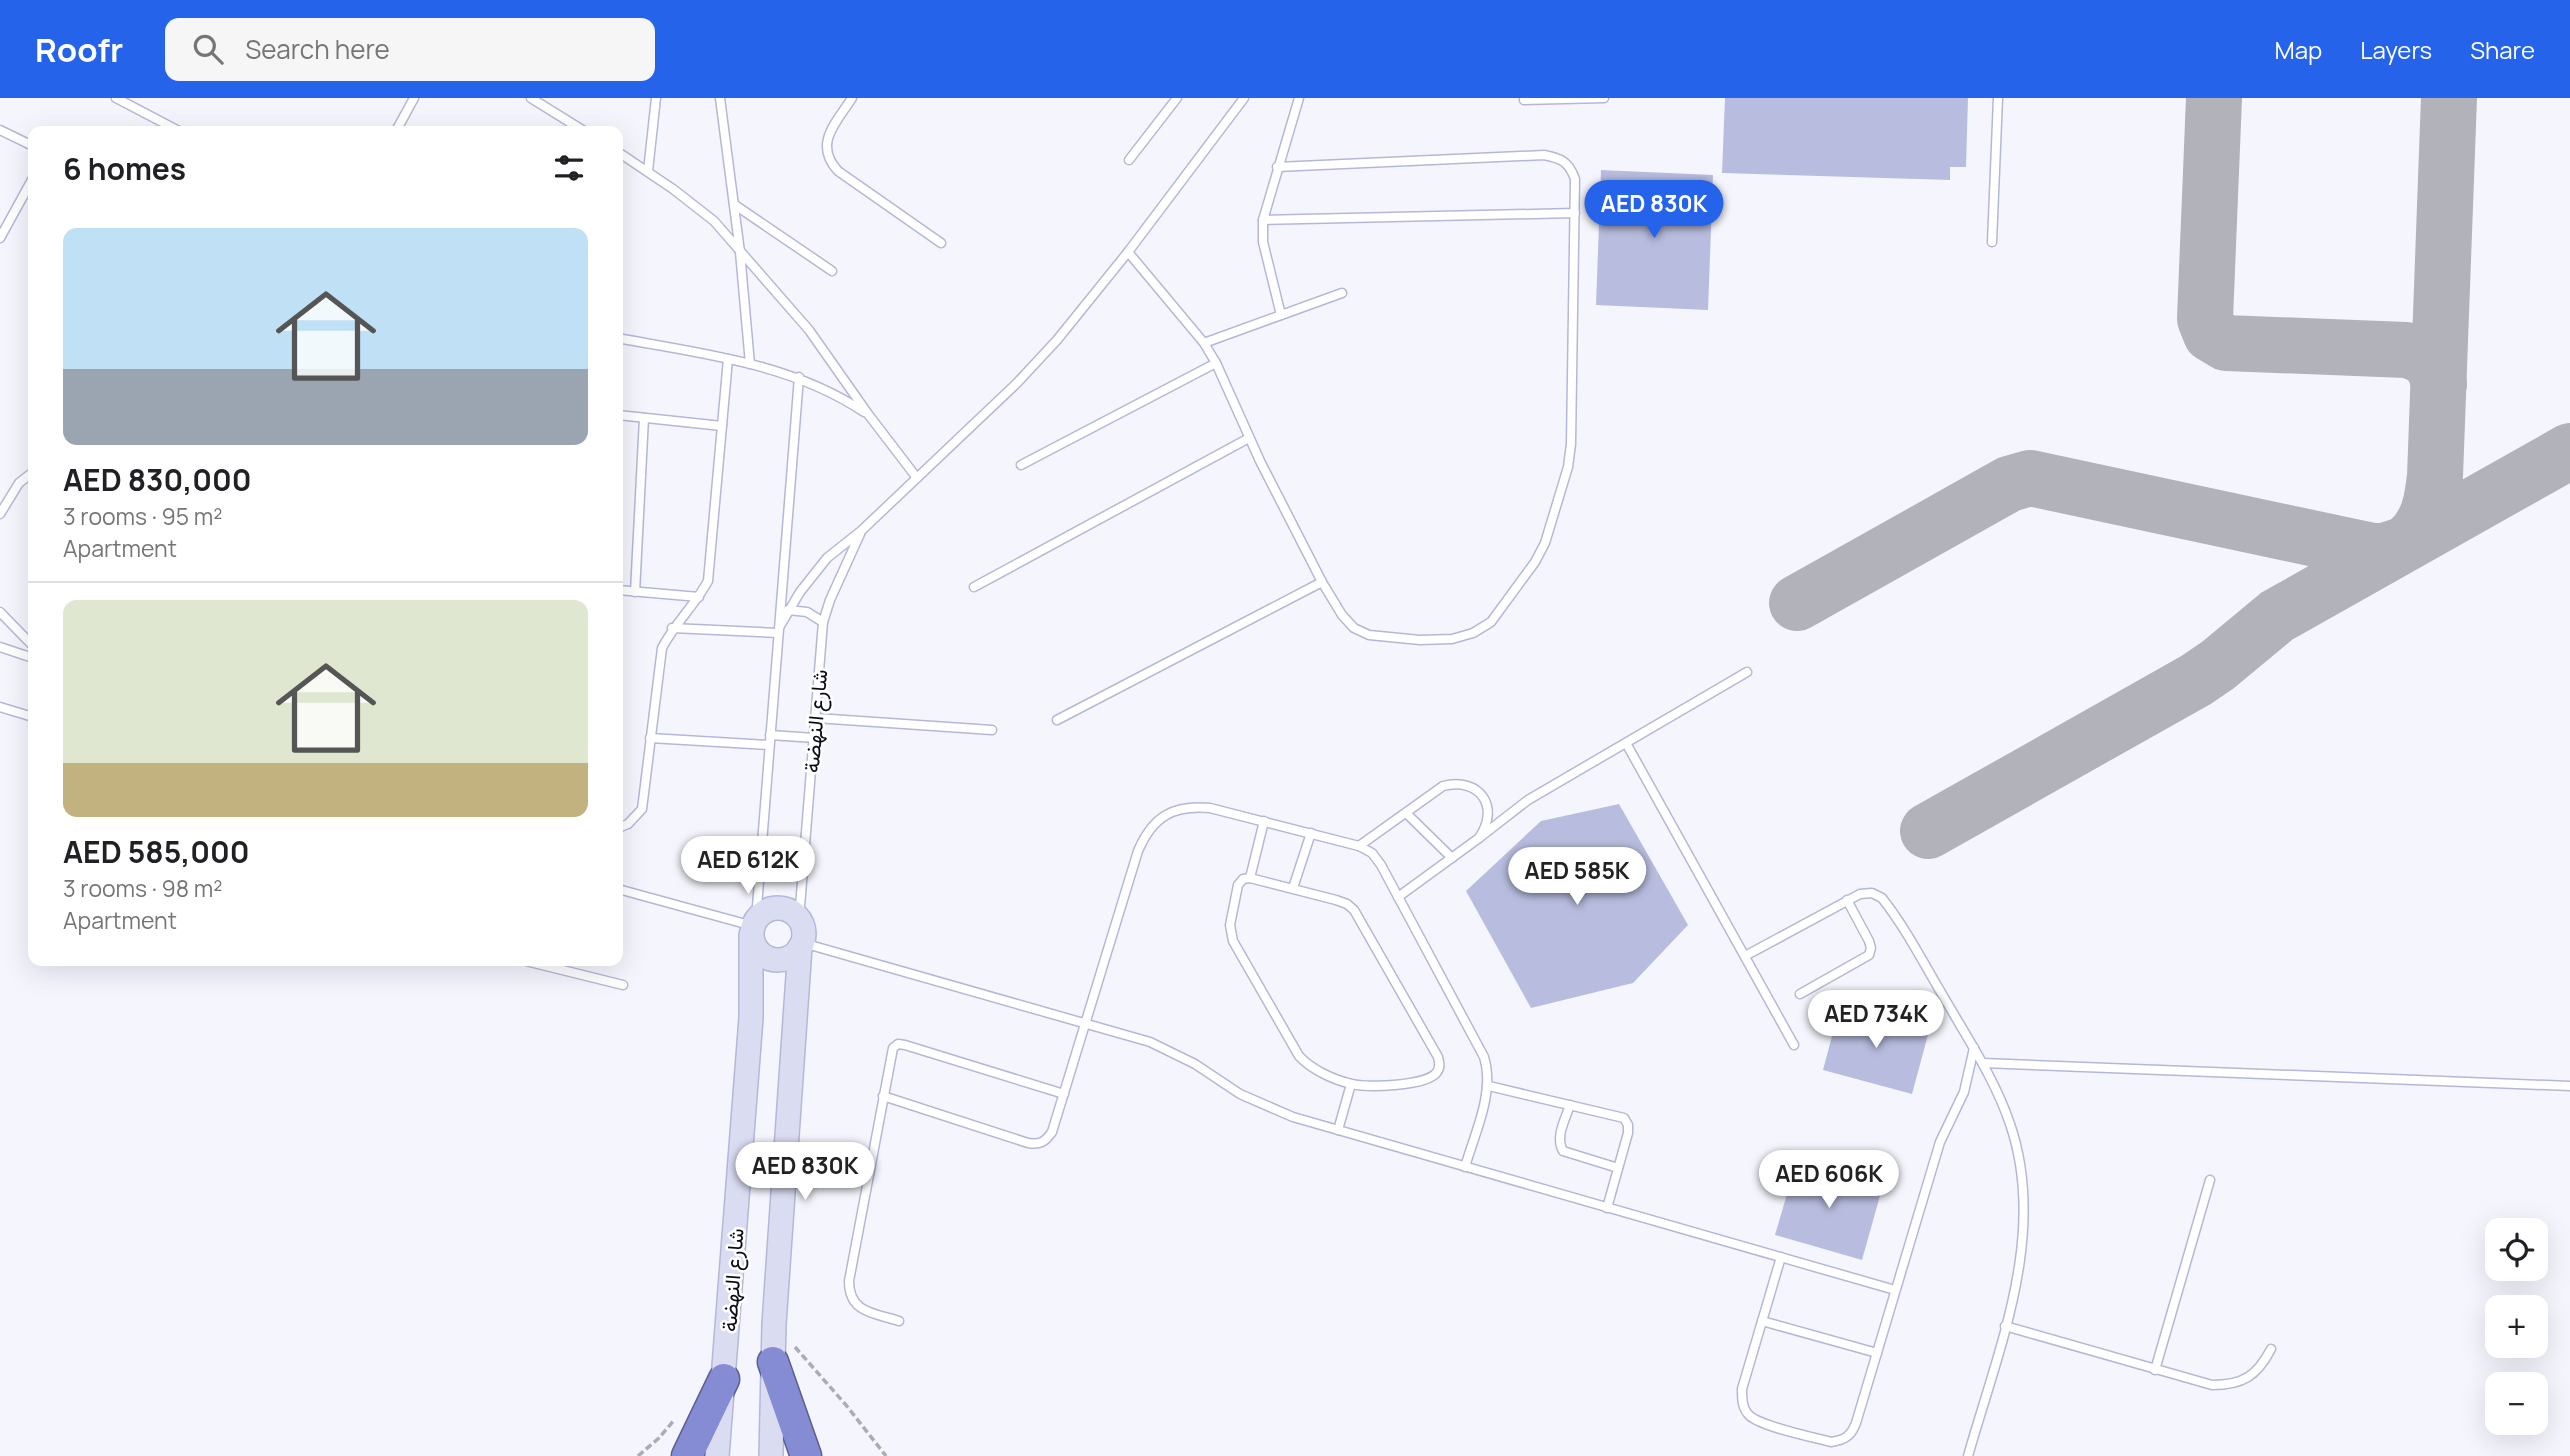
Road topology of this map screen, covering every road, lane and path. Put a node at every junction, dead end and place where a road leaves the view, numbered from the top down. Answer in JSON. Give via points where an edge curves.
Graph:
{"nodes":[{"id":1,"x":116,"y":98,"type":"edge"},
{"id":2,"x":414,"y":98,"type":"edge"},
{"id":3,"x":531,"y":98,"type":"edge"},
{"id":4,"x":656,"y":98,"type":"edge"},
{"id":5,"x":720,"y":98,"type":"edge"},
{"id":6,"x":852,"y":98,"type":"edge"},
{"id":7,"x":1177,"y":98,"type":"edge"},
{"id":8,"x":1244,"y":98,"type":"edge"},
{"id":9,"x":1299,"y":98,"type":"edge"},
{"id":10,"x":1604,"y":98,"type":"edge"},
{"id":11,"x":1998,"y":98,"type":"edge"},
{"id":12,"x":1524,"y":100,"type":"edge"},
{"id":13,"x":169,"y":126,"type":"edge"},
{"id":14,"x":399,"y":126,"type":"edge"},
{"id":15,"x":576,"y":126,"type":"edge"},
{"id":16,"x":0,"y":130,"type":"edge"},
{"id":17,"x":28,"y":144,"type":"edge"},
{"id":18,"x":623,"y":155,"type":"edge"},
{"id":19,"x":1129,"y":160,"type":"dead end"},
{"id":20,"x":1278,"y":167,"type":"junction"},
{"id":21,"x":648,"y":171,"type":"junction"},
{"id":22,"x":28,"y":196,"type":"edge"},
{"id":23,"x":735,"y":205,"type":"junction"},
{"id":24,"x":1575,"y":213,"type":"junction"},
{"id":25,"x":1263,"y":220,"type":"junction"},
{"id":26,"x":0,"y":238,"type":"edge"},
{"id":27,"x":1992,"y":242,"type":"dead end"},
{"id":28,"x":941,"y":243,"type":"dead end"},
{"id":29,"x":740,"y":252,"type":"junction"},
{"id":30,"x":1128,"y":252,"type":"junction"},
{"id":31,"x":832,"y":271,"type":"dead end"},
{"id":32,"x":1342,"y":293,"type":"dead end"},
{"id":33,"x":1281,"y":315,"type":"junction"},
{"id":34,"x":623,"y":339,"type":"edge"},
{"id":35,"x":1204,"y":343,"type":"junction"},
{"id":36,"x":727,"y":359,"type":"junction"},
{"id":37,"x":1216,"y":363,"type":"junction"},
{"id":38,"x":750,"y":364,"type":"junction"},
{"id":39,"x":799,"y":377,"type":"junction"},
{"id":40,"x":868,"y":414,"type":"junction"},
{"id":41,"x":623,"y":416,"type":"edge"},
{"id":42,"x":644,"y":418,"type":"junction"},
{"id":43,"x":722,"y":426,"type":"junction"},
{"id":44,"x":1249,"y":438,"type":"junction"},
{"id":45,"x":1021,"y":465,"type":"dead end"},
{"id":46,"x":28,"y":476,"type":"edge"},
{"id":47,"x":917,"y":478,"type":"junction"},
{"id":48,"x":0,"y":514,"type":"edge"},
{"id":49,"x":861,"y":531,"type":"junction"},
{"id":50,"x":1322,"y":582,"type":"junction"},
{"id":51,"x":974,"y":587,"type":"dead end"},
{"id":52,"x":623,"y":591,"type":"edge"},
{"id":53,"x":635,"y":592,"type":"junction"},
{"id":54,"x":699,"y":597,"type":"junction"},
{"id":55,"x":788,"y":610,"type":"junction"},
{"id":56,"x":0,"y":612,"type":"edge"},
{"id":57,"x":823,"y":622,"type":"junction"},
{"id":58,"x":672,"y":628,"type":"junction"},
{"id":59,"x":779,"y":629,"type":"junction"},
{"id":60,"x":28,"y":641,"type":"edge"},
{"id":61,"x":0,"y":647,"type":"edge"},
{"id":62,"x":28,"y":656,"type":"edge"},
{"id":63,"x":1747,"y":672,"type":"dead end"},
{"id":64,"x":0,"y":707,"type":"edge"},
{"id":65,"x":28,"y":715,"type":"edge"},
{"id":66,"x":816,"y":718,"type":"junction"},
{"id":67,"x":1057,"y":720,"type":"dead end"},
{"id":68,"x":992,"y":730,"type":"dead end"},
{"id":69,"x":771,"y":735,"type":"junction"},
{"id":70,"x":650,"y":738,"type":"junction"},
{"id":71,"x":815,"y":738,"type":"junction"},
{"id":72,"x":1626,"y":743,"type":"junction"},
{"id":73,"x":769,"y":745,"type":"junction"},
{"id":74,"x":1406,"y":813,"type":"junction"},
{"id":75,"x":1264,"y":821,"type":"junction"},
{"id":76,"x":623,"y":826,"type":"edge"},
{"id":77,"x":1311,"y":833,"type":"junction"},
{"id":78,"x":1479,"y":838,"type":"junction"},
{"id":79,"x":1359,"y":846,"type":"junction"},
{"id":80,"x":1452,"y":858,"type":"junction"},
{"id":81,"x":1251,"y":878,"type":"junction"},
{"id":82,"x":1293,"y":888,"type":"junction"},
{"id":83,"x":623,"y":890,"type":"edge"},
{"id":84,"x":1398,"y":897,"type":"junction"},
{"id":85,"x":1847,"y":900,"type":"junction"},
{"id":86,"x":799,"y":919,"type":"junction"},
{"id":87,"x":753,"y":927,"type":"junction"},
{"id":88,"x":802,"y":945,"type":"junction"},
{"id":89,"x":1745,"y":956,"type":"junction"},
{"id":90,"x":546,"y":966,"type":"edge"},
{"id":91,"x":623,"y":985,"type":"dead end"},
{"id":92,"x":1800,"y":994,"type":"dead end"},
{"id":93,"x":1086,"y":1023,"type":"junction"},
{"id":94,"x":1794,"y":1045,"type":"dead end"},
{"id":95,"x":1973,"y":1048,"type":"junction"},
{"id":96,"x":1983,"y":1063,"type":"junction"},
{"id":97,"x":1351,"y":1084,"type":"junction"},
{"id":98,"x":2570,"y":1086,"type":"edge"},
{"id":99,"x":1489,"y":1087,"type":"junction"},
{"id":100,"x":1064,"y":1094,"type":"junction"},
{"id":101,"x":883,"y":1096,"type":"junction"},
{"id":102,"x":1570,"y":1105,"type":"junction"},
{"id":103,"x":1338,"y":1130,"type":"junction"},
{"id":104,"x":1465,"y":1167,"type":"junction"},
{"id":105,"x":1618,"y":1168,"type":"junction"},
{"id":106,"x":2210,"y":1180,"type":"dead end"},
{"id":107,"x":1607,"y":1208,"type":"junction"},
{"id":108,"x":1781,"y":1257,"type":"junction"},
{"id":109,"x":1895,"y":1290,"type":"junction"},
{"id":110,"x":899,"y":1321,"type":"dead end"},
{"id":111,"x":1762,"y":1321,"type":"junction"},
{"id":112,"x":774,"y":1324,"type":"junction"},
{"id":113,"x":2005,"y":1326,"type":"junction"},
{"id":114,"x":2271,"y":1349,"type":"dead end"},
{"id":115,"x":1877,"y":1353,"type":"junction"},
{"id":116,"x":773,"y":1362,"type":"junction"},
{"id":117,"x":2155,"y":1370,"type":"junction"},
{"id":118,"x":724,"y":1379,"type":"junction"},
{"id":119,"x":687,"y":1456,"type":"edge"},
{"id":120,"x":717,"y":1456,"type":"edge"},
{"id":121,"x":771,"y":1456,"type":"edge"},
{"id":122,"x":806,"y":1456,"type":"edge"},
{"id":123,"x":886,"y":1456,"type":"edge"},
{"id":124,"x":1968,"y":1456,"type":"edge"}],
"edges":[{"from":1,"to":13,"type":"lane"},
{"from":2,"to":14,"type":"lane"},
{"from":3,"to":15,"type":"lane"},
{"from":4,"to":21,"type":"lane"},
{"from":5,"to":23,"type":"lane"},
{"from":6,"to":28,"type":"lane","via":[[826,144],[828,160],[838,172]]},
{"from":7,"to":19,"type":"lane"},
{"from":8,"to":30,"type":"lane"},
{"from":9,"to":20,"type":"lane"},
{"from":10,"to":12,"type":"lane"},
{"from":11,"to":27,"type":"lane"},
{"from":16,"to":17,"type":"lane"},
{"from":18,"to":21,"type":"lane"},
{"from":20,"to":24,"type":"lane","via":[[1544,155],[1561,158],[1571,167]]},
{"from":20,"to":25,"type":"lane"},
{"from":21,"to":29,"type":"lane","via":[[714,221]]},
{"from":22,"to":26,"type":"lane"},
{"from":23,"to":29,"type":"lane"},
{"from":23,"to":31,"type":"lane"},
{"from":24,"to":25,"type":"lane"},
{"from":24,"to":50,"type":"lane","via":[[1571,456],[1535,562],[1491,622],[1473,634],[1452,639],[1369,635],[1342,615]]},
{"from":25,"to":33,"type":"lane","via":[[1263,242]]},
{"from":29,"to":38,"type":"lane"},
{"from":29,"to":40,"type":"lane","via":[[808,330]]},
{"from":30,"to":35,"type":"lane"},
{"from":30,"to":47,"type":"lane","via":[[1037,363]]},
{"from":32,"to":33,"type":"lane"},
{"from":33,"to":35,"type":"lane"},
{"from":34,"to":36,"type":"lane"},
{"from":35,"to":37,"type":"lane"},
{"from":36,"to":38,"type":"lane"},
{"from":36,"to":43,"type":"lane"},
{"from":37,"to":44,"type":"lane"},
{"from":37,"to":45,"type":"lane"},
{"from":38,"to":39,"type":"lane"},
{"from":39,"to":40,"type":"lane"},
{"from":39,"to":59,"type":"lane","name":"شارع النهضة"},
{"from":40,"to":47,"type":"lane"},
{"from":41,"to":42,"type":"lane"},
{"from":42,"to":43,"type":"lane"},
{"from":42,"to":53,"type":"lane"},
{"from":43,"to":54,"type":"lane","via":[[708,581]]},
{"from":44,"to":50,"type":"lane"},
{"from":44,"to":51,"type":"lane"},
{"from":46,"to":48,"type":"lane"},
{"from":47,"to":49,"type":"lane"},
{"from":49,"to":55,"type":"lane","via":[[827,558]]},
{"from":49,"to":57,"type":"lane","name":"شارع النهضة"},
{"from":50,"to":67,"type":"lane"},
{"from":52,"to":53,"type":"lane"},
{"from":53,"to":54,"type":"lane"},
{"from":54,"to":58,"type":"lane"},
{"from":55,"to":57,"type":"lane","via":[[807,612]]},
{"from":55,"to":59,"type":"lane"},
{"from":56,"to":60,"type":"lane"},
{"from":57,"to":66,"type":"lane","name":"شارع النهضة"},
{"from":58,"to":59,"type":"lane"},
{"from":58,"to":70,"type":"lane","via":[[662,648]]},
{"from":59,"to":69,"type":"lane","name":"شارع النهضة"},
{"from":61,"to":62,"type":"lane"},
{"from":63,"to":72,"type":"lane"},
{"from":64,"to":65,"type":"lane"},
{"from":66,"to":68,"type":"lane"},
{"from":66,"to":71,"type":"lane","name":"شارع النهضة"},
{"from":69,"to":71,"type":"lane"},
{"from":69,"to":73,"type":"lane","name":"شارع النهضة"},
{"from":70,"to":73,"type":"lane"},
{"from":70,"to":76,"type":"lane","via":[[642,809]]},
{"from":71,"to":86,"type":"lane","name":"شارع النهضة"},
{"from":72,"to":78,"type":"lane","via":[[1528,800]]},
{"from":72,"to":89,"type":"lane"},
{"from":73,"to":87,"type":"lane","name":"شارع النهضة"},
{"from":74,"to":78,"type":"lane","via":[[1443,786],[1468,785],[1486,802],[1489,815]]},
{"from":74,"to":79,"type":"lane"},
{"from":74,"to":80,"type":"lane"},
{"from":75,"to":77,"type":"lane"},
{"from":75,"to":81,"type":"lane"},
{"from":75,"to":93,"type":"lane","via":[[1192,807],[1157,820],[1138,851]]},
{"from":77,"to":79,"type":"lane"},
{"from":77,"to":82,"type":"lane"},
{"from":78,"to":80,"type":"lane"},
{"from":79,"to":84,"type":"lane","via":[[1372,853]]},
{"from":80,"to":84,"type":"lane"},
{"from":81,"to":82,"type":"lane"},
{"from":81,"to":97,"type":"lane","via":[[1243,879],[1236,892],[1230,925],[1233,941],[1299,1056],[1308,1066]]},
{"from":82,"to":97,"type":"lane","via":[[1354,910],[1438,1056],[1437,1074],[1428,1079],[1383,1086]]},
{"from":83,"to":87,"type":"lane"},
{"from":84,"to":99,"type":"lane","via":[[1485,1057]]},
{"from":85,"to":89,"type":"lane"},
{"from":85,"to":92,"type":"lane","via":[[1869,941],[1869,955]]},
{"from":85,"to":95,"type":"lane","via":[[1872,893],[1882,898]]},
{"from":86,"to":87,"type":"main road","via":[[782,908],[772,908],[763,912]]},
{"from":86,"to":88,"type":"main road"},
{"from":87,"to":88,"type":"main road","via":[[759,953],[767,958],[786,959]]},
{"from":87,"to":118,"type":"main road","name":"شارع النهضة","via":[[751,1018]]},
{"from":88,"to":93,"type":"lane"},
{"from":88,"to":112,"type":"main road"},
{"from":89,"to":94,"type":"lane"},
{"from":90,"to":91,"type":"lane"},
{"from":93,"to":100,"type":"lane"},
{"from":93,"to":103,"type":"lane","via":[[1173,1052],[1266,1107]]},
{"from":95,"to":96,"type":"lane"},
{"from":95,"to":109,"type":"lane","via":[[1964,1092],[1940,1142]]},
{"from":96,"to":98,"type":"lane"},
{"from":96,"to":113,"type":"lane","via":[[2010,1124],[2024,1205],[2023,1246]]},
{"from":97,"to":103,"type":"lane"},
{"from":99,"to":102,"type":"lane"},
{"from":99,"to":104,"type":"lane"},
{"from":100,"to":101,"type":"lane","via":[[1052,1132],[1038,1145]]},
{"from":100,"to":101,"type":"lane","via":[[898,1044],[891,1054]]},
{"from":101,"to":110,"type":"lane","via":[[849,1293],[865,1310]]},
{"from":102,"to":105,"type":"lane","via":[[1559,1137],[1563,1151]]},
{"from":102,"to":105,"type":"lane","via":[[1624,1118],[1629,1125]]},
{"from":103,"to":104,"type":"lane"},
{"from":104,"to":107,"type":"lane"},
{"from":105,"to":107,"type":"lane"},
{"from":106,"to":117,"type":"lane"},
{"from":107,"to":108,"type":"lane"},
{"from":108,"to":109,"type":"lane"},
{"from":108,"to":111,"type":"lane"},
{"from":109,"to":115,"type":"lane"},
{"from":111,"to":115,"type":"lane"},
{"from":111,"to":115,"type":"lane","via":[[1742,1403],[1748,1415],[1760,1422],[1819,1439],[1831,1442],[1852,1434]]},
{"from":112,"to":116,"type":"main road"},
{"from":112,"to":123,"type":"path"},
{"from":113,"to":117,"type":"lane"},
{"from":113,"to":124,"type":"lane"},
{"from":114,"to":117,"type":"lane","via":[[2262,1366],[2230,1385],[2211,1385]]},
{"from":116,"to":121,"type":"main road"},
{"from":116,"to":122,"type":"highway"},
{"from":118,"to":119,"type":"highway"},
{"from":118,"to":120,"type":"main road","name":"شارع النهضة"}]}
